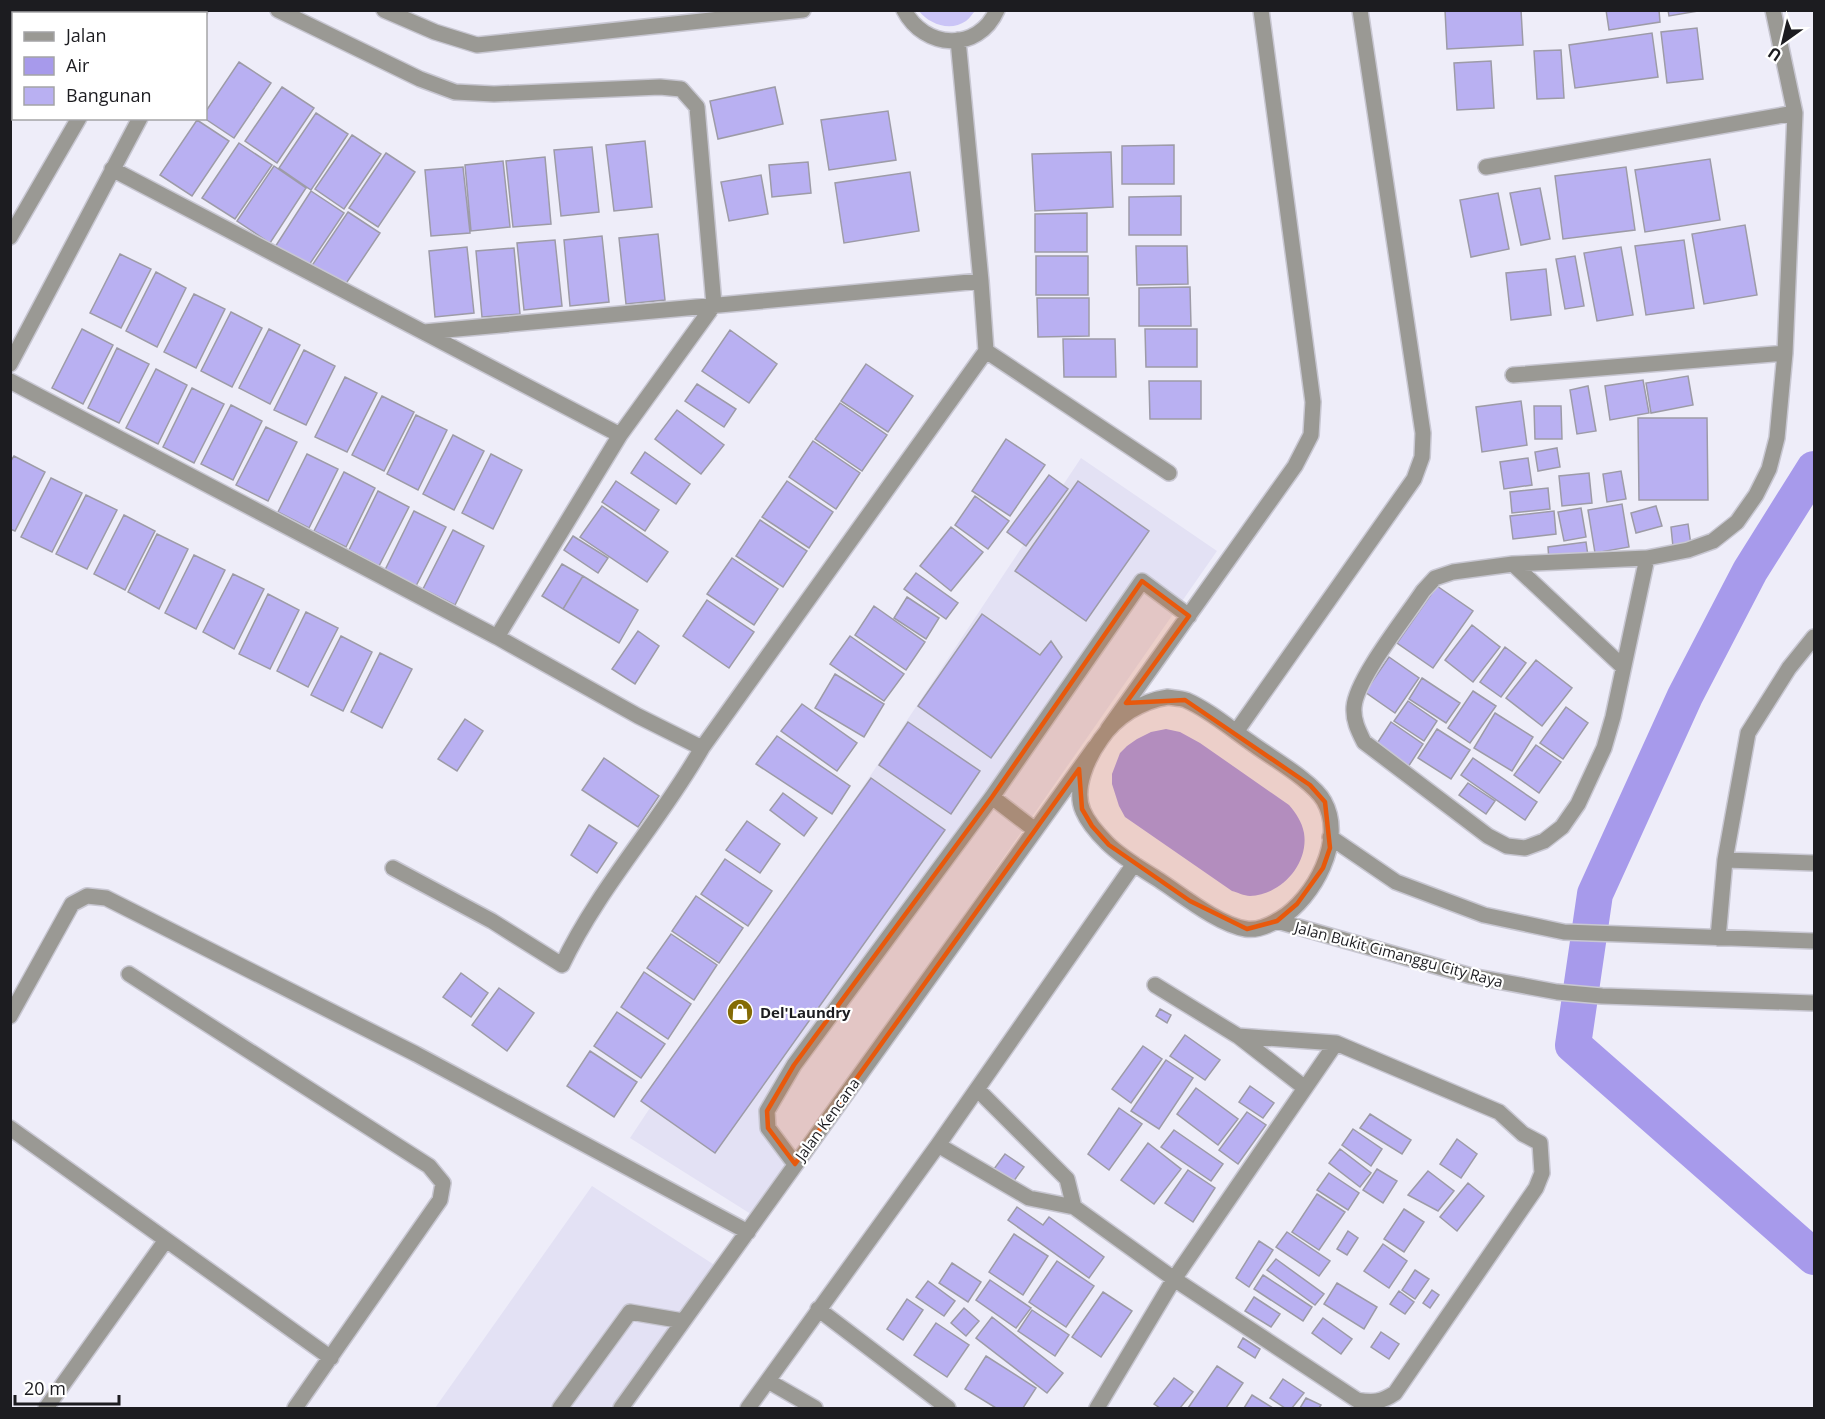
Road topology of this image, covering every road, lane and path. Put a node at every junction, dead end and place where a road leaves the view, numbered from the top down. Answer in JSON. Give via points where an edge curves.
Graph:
{"nodes":[{"id":1,"x":278,"y":10,"type":"edge"},
{"id":2,"x":384,"y":10,"type":"edge"},
{"id":3,"x":803,"y":10,"type":"edge"},
{"id":4,"x":904,"y":10,"type":"edge"},
{"id":5,"x":997,"y":10,"type":"edge"},
{"id":6,"x":1261,"y":10,"type":"edge"},
{"id":7,"x":1360,"y":10,"type":"edge"},
{"id":8,"x":1773,"y":10,"type":"edge"},
{"id":9,"x":958,"y":40,"type":"junction"},
{"id":10,"x":1795,"y":113,"type":"junction"},
{"id":11,"x":78,"y":120,"type":"edge"},
{"id":12,"x":139,"y":120,"type":"edge"},
{"id":13,"x":1486,"y":167,"type":"dead end"},
{"id":14,"x":112,"y":169,"type":"junction"},
{"id":15,"x":10,"y":237,"type":"edge"},
{"id":16,"x":981,"y":280,"type":"junction"},
{"id":17,"x":714,"y":305,"type":"junction"},
{"id":18,"x":424,"y":332,"type":"junction"},
{"id":19,"x":986,"y":351,"type":"junction"},
{"id":20,"x":1785,"y":353,"type":"junction"},
{"id":21,"x":10,"y":364,"type":"edge"},
{"id":22,"x":1513,"y":375,"type":"dead end"},
{"id":23,"x":10,"y":381,"type":"edge"},
{"id":24,"x":620,"y":435,"type":"junction"},
{"id":25,"x":1169,"y":473,"type":"dead end"},
{"id":26,"x":1647,"y":558,"type":"junction"},
{"id":27,"x":1513,"y":564,"type":"junction"},
{"id":28,"x":1189,"y":616,"type":"junction"},
{"id":29,"x":497,"y":637,"type":"junction"},
{"id":30,"x":1815,"y":637,"type":"edge"},
{"id":31,"x":1622,"y":666,"type":"junction"},
{"id":32,"x":1108,"y":729,"type":"junction"},
{"id":33,"x":1236,"y":732,"type":"junction"},
{"id":34,"x":1095,"y":747,"type":"junction"},
{"id":35,"x":702,"y":748,"type":"junction"},
{"id":36,"x":992,"y":797,"type":"junction"},
{"id":37,"x":1035,"y":830,"type":"junction"},
{"id":38,"x":1330,"y":837,"type":"junction"},
{"id":39,"x":1725,"y":860,"type":"junction"},
{"id":40,"x":1815,"y":863,"type":"edge"},
{"id":41,"x":1134,"y":864,"type":"junction"},
{"id":42,"x":393,"y":868,"type":"dead end"},
{"id":43,"x":1277,"y":921,"type":"junction"},
{"id":44,"x":1718,"y":938,"type":"junction"},
{"id":45,"x":1815,"y":941,"type":"edge"},
{"id":46,"x":129,"y":974,"type":"dead end"},
{"id":47,"x":1155,"y":985,"type":"dead end"},
{"id":48,"x":1815,"y":1003,"type":"edge"},
{"id":49,"x":10,"y":1016,"type":"edge"},
{"id":50,"x":1238,"y":1036,"type":"junction"},
{"id":51,"x":1336,"y":1043,"type":"junction"},
{"id":52,"x":1305,"y":1088,"type":"junction"},
{"id":53,"x":977,"y":1089,"type":"junction"},
{"id":54,"x":10,"y":1128,"type":"edge"},
{"id":55,"x":938,"y":1145,"type":"junction"},
{"id":56,"x":795,"y":1164,"type":"junction"},
{"id":57,"x":1074,"y":1207,"type":"junction"},
{"id":58,"x":748,"y":1232,"type":"junction"},
{"id":59,"x":166,"y":1240,"type":"junction"},
{"id":60,"x":1174,"y":1279,"type":"junction"},
{"id":61,"x":818,"y":1309,"type":"junction"},
{"id":62,"x":683,"y":1321,"type":"junction"},
{"id":63,"x":331,"y":1358,"type":"junction"},
{"id":64,"x":768,"y":1381,"type":"junction"},
{"id":65,"x":46,"y":1408,"type":"edge"},
{"id":66,"x":295,"y":1408,"type":"edge"},
{"id":67,"x":560,"y":1408,"type":"edge"},
{"id":68,"x":621,"y":1408,"type":"edge"},
{"id":69,"x":748,"y":1408,"type":"edge"},
{"id":70,"x":815,"y":1408,"type":"edge"},
{"id":71,"x":948,"y":1408,"type":"edge"},
{"id":72,"x":1096,"y":1408,"type":"edge"}],
"edges":[{"from":1,"to":17,"type":"street","via":[[454,92],[681,89],[697,107]]},
{"from":2,"to":3,"type":"street","via":[[477,45]]},
{"from":4,"to":9,"type":"street","via":[[909,21],[926,34],[936,39]]},
{"from":5,"to":9,"type":"street","via":[[979,32]]},
{"from":6,"to":28,"type":"street","via":[[1313,402],[1311,435],[1295,466]]},
{"from":7,"to":33,"type":"street","via":[[1423,432],[1422,457],[1414,479]]},
{"from":8,"to":10,"type":"street"},
{"from":9,"to":16,"type":"street"},
{"from":10,"to":13,"type":"street"},
{"from":10,"to":20,"type":"street"},
{"from":11,"to":15,"type":"street"},
{"from":12,"to":14,"type":"street"},
{"from":14,"to":18,"type":"street"},
{"from":14,"to":21,"type":"street"},
{"from":16,"to":17,"type":"street"},
{"from":16,"to":19,"type":"street"},
{"from":17,"to":18,"type":"street"},
{"from":17,"to":24,"type":"street"},
{"from":18,"to":24,"type":"street"},
{"from":19,"to":25,"type":"street"},
{"from":19,"to":35,"type":"street"},
{"from":20,"to":22,"type":"street"},
{"from":20,"to":26,"type":"street","via":[[1777,438],[1769,469],[1756,495],[1737,522],[1713,541]]},
{"from":23,"to":29,"type":"street"},
{"from":24,"to":29,"type":"street"},
{"from":26,"to":27,"type":"street"},
{"from":26,"to":31,"type":"street"},
{"from":27,"to":31,"type":"street"},
{"from":27,"to":31,"type":"street","via":[[1453,572],[1436,578],[1423,591],[1361,682],[1354,706],[1355,723],[1364,742],[1488,836],[1507,846],[1525,848],[1544,841],[1563,827],[1578,804],[1604,747]]},
{"from":28,"to":32,"type":"street"},
{"from":28,"to":36,"type":"street","via":[[1142,580]]},
{"from":29,"to":35,"type":"street"},
{"from":30,"to":39,"type":"street","via":[[1789,668],[1748,733]]},
{"from":32,"to":33,"type":"street","via":[[1152,699],[1168,697],[1185,700]]},
{"from":32,"to":34,"type":"street"},
{"from":33,"to":38,"type":"street","via":[[1310,785],[1325,802]]},
{"from":34,"to":37,"type":"street","name":"Jalan Kencana"},
{"from":34,"to":41,"type":"street","via":[[1080,786],[1082,809],[1109,845]]},
{"from":35,"to":42,"type":"street","via":[[598,903],[562,965],[502,926]]},
{"from":36,"to":37,"type":"street"},
{"from":36,"to":56,"type":"street","via":[[794,1065],[767,1111],[768,1128]]},
{"from":37,"to":56,"type":"street","name":"Jalan Kencana"},
{"from":38,"to":43,"type":"street","via":[[1323,868],[1297,904]]},
{"from":38,"to":44,"type":"street","via":[[1396,882],[1484,915],[1564,932]]},
{"from":39,"to":40,"type":"street"},
{"from":39,"to":44,"type":"street"},
{"from":41,"to":43,"type":"street","via":[[1229,924],[1263,928]]},
{"from":41,"to":53,"type":"street"},
{"from":43,"to":48,"type":"street","name":"Jalan Bukit Cimanggu City Raya","via":[[1471,976],[1557,992]]},
{"from":44,"to":45,"type":"street"},
{"from":46,"to":63,"type":"street","via":[[429,1166],[443,1183],[440,1200]]},
{"from":47,"to":50,"type":"street"},
{"from":49,"to":58,"type":"street","via":[[72,904],[87,896],[106,898],[416,1054]]},
{"from":50,"to":51,"type":"street"},
{"from":50,"to":52,"type":"street"},
{"from":51,"to":52,"type":"street"},
{"from":51,"to":60,"type":"street","via":[[1498,1112],[1540,1143],[1542,1173],[1523,1208],[1395,1393],[1372,1403],[1357,1400]]},
{"from":52,"to":60,"type":"street"},
{"from":53,"to":55,"type":"street"},
{"from":53,"to":57,"type":"street","via":[[1067,1179]]},
{"from":54,"to":59,"type":"street"},
{"from":55,"to":57,"type":"street","via":[[1029,1198]]},
{"from":55,"to":61,"type":"street"},
{"from":56,"to":58,"type":"street","name":"Jalan Kencana"},
{"from":57,"to":60,"type":"street"},
{"from":58,"to":62,"type":"street","name":"Jalan Kencana"},
{"from":59,"to":63,"type":"street"},
{"from":59,"to":65,"type":"street"},
{"from":60,"to":72,"type":"street"},
{"from":61,"to":64,"type":"street"},
{"from":61,"to":71,"type":"street"},
{"from":62,"to":67,"type":"street","via":[[630,1312]]},
{"from":62,"to":68,"type":"street","name":"Jalan Kencana"},
{"from":63,"to":66,"type":"street"},
{"from":64,"to":69,"type":"street"},
{"from":64,"to":70,"type":"street"}]}
